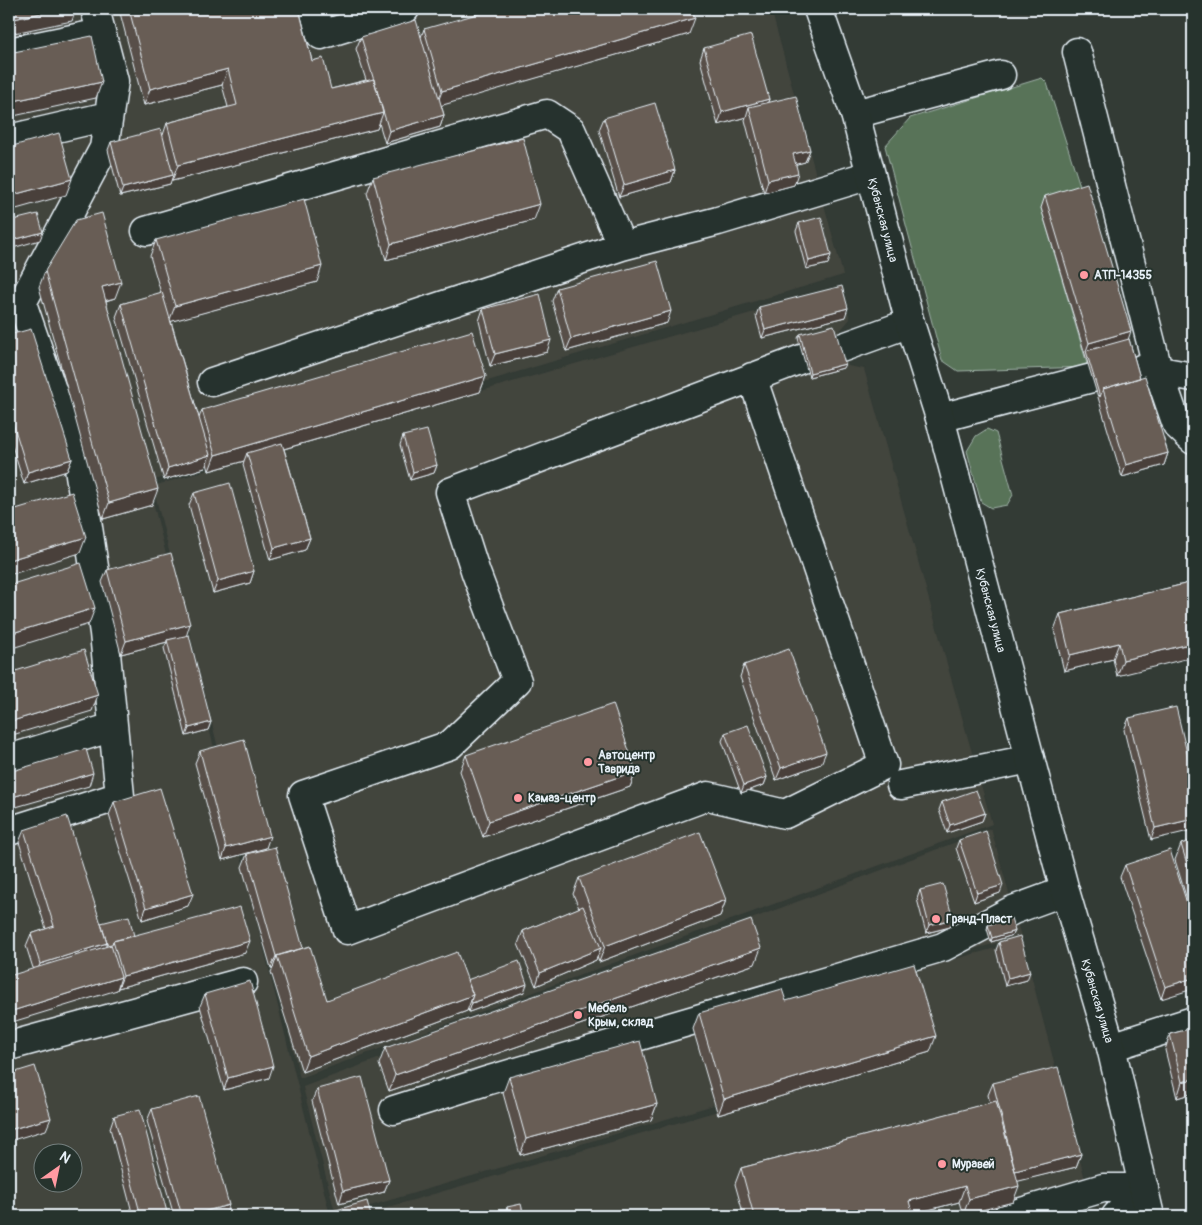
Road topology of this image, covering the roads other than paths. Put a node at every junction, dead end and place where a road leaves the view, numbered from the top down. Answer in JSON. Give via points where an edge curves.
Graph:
{"nodes":[{"id":1,"x":314,"y":9,"type":"edge"},
{"id":2,"x":405,"y":9,"type":"edge"},
{"id":3,"x":818,"y":9,"type":"edge"},
{"id":4,"x":98,"y":21,"type":"edge"},
{"id":5,"x":9,"y":52,"type":"edge"},
{"id":6,"x":1077,"y":52,"type":"dead end"},
{"id":7,"x":1001,"y":75,"type":"dead end"},
{"id":8,"x":855,"y":114,"type":"junction"},
{"id":9,"x":108,"y":116,"type":"junction"},
{"id":10,"x":9,"y":139,"type":"edge"},
{"id":11,"x":870,"y":175,"type":"junction"},
{"id":12,"x":146,"y":232,"type":"dead end"},
{"id":13,"x":622,"y":246,"type":"junction"},
{"id":14,"x":16,"y":315,"type":"edge"},
{"id":15,"x":910,"y":323,"type":"junction"},
{"id":16,"x":838,"y":349,"type":"edge"},
{"id":17,"x":804,"y":358,"type":"edge"},
{"id":18,"x":1146,"y":368,"type":"junction"},
{"id":19,"x":1193,"y":376,"type":"edge"},
{"id":20,"x":752,"y":377,"type":"junction"},
{"id":21,"x":1092,"y":378,"type":"edge"},
{"id":22,"x":212,"y":382,"type":"dead end"},
{"id":23,"x":940,"y":418,"type":"junction"},
{"id":24,"x":1193,"y":440,"type":"edge"},
{"id":25,"x":113,"y":727,"type":"junction"},
{"id":26,"x":9,"y":759,"type":"edge"},
{"id":27,"x":1030,"y":759,"type":"junction"},
{"id":28,"x":901,"y":785,"type":"dead end"},
{"id":29,"x":9,"y":831,"type":"edge"},
{"id":30,"x":1065,"y":891,"type":"junction"},
{"id":31,"x":243,"y":982,"type":"edge"},
{"id":32,"x":1193,"y":1022,"type":"edge"},
{"id":33,"x":9,"y":1046,"type":"edge"},
{"id":34,"x":1112,"y":1047,"type":"junction"},
{"id":35,"x":394,"y":1110,"type":"dead end"},
{"id":36,"x":1144,"y":1188,"type":"junction"},
{"id":37,"x":1008,"y":1216,"type":"edge"},
{"id":38,"x":1116,"y":1216,"type":"edge"},
{"id":39,"x":1150,"y":1216,"type":"edge"}],
"edges":[{"from":1,"to":2,"type":"main road","via":[[321,34]]},
{"from":3,"to":8,"type":"main road","name":"Кубанская улица"},
{"from":4,"to":5,"type":"main road"},
{"from":4,"to":9,"type":"main road","via":[[114,81]]},
{"from":6,"to":18,"type":"main road"},
{"from":7,"to":8,"type":"main road"},
{"from":8,"to":11,"type":"main road","name":"Кубанская улица"},
{"from":9,"to":10,"type":"main road"},
{"from":9,"to":14,"type":"main road","via":[[104,148]]},
{"from":11,"to":13,"type":"main road"},
{"from":11,"to":15,"type":"main road","name":"Кубанская улица"},
{"from":12,"to":13,"type":"main road","via":[[547,114],[571,130]]},
{"from":13,"to":22,"type":"main road"},
{"from":14,"to":25,"type":"main road","via":[[78,468],[104,633]]},
{"from":15,"to":16,"type":"main road"},
{"from":15,"to":23,"type":"main road","name":"Кубанская улица"},
{"from":17,"to":20,"type":"main road"},
{"from":18,"to":19,"type":"main road"},
{"from":18,"to":24,"type":"main road","via":[[1177,425]]},
{"from":20,"to":20,"type":"main road","via":[[450,492],[517,682],[450,745],[304,795],[347,930],[708,796],[785,814],[884,765]]},
{"from":21,"to":23,"type":"main road"},
{"from":23,"to":27,"type":"main road","name":"Кубанская улица"},
{"from":25,"to":26,"type":"main road"},
{"from":25,"to":29,"type":"main road","via":[[120,796]]},
{"from":27,"to":28,"type":"main road"},
{"from":27,"to":30,"type":"main road","name":"Кубанская улица"},
{"from":30,"to":34,"type":"main road","name":"Кубанская улица"},
{"from":30,"to":35,"type":"main road","via":[[1014,910],[943,947]]},
{"from":31,"to":33,"type":"main road"},
{"from":32,"to":34,"type":"main road"},
{"from":34,"to":36,"type":"main road","name":"Кубанская улица"},
{"from":36,"to":37,"type":"main road","via":[[1103,1188]]},
{"from":36,"to":38,"type":"main road"},
{"from":36,"to":39,"type":"main road","name":"Кубанская улица"}]}
